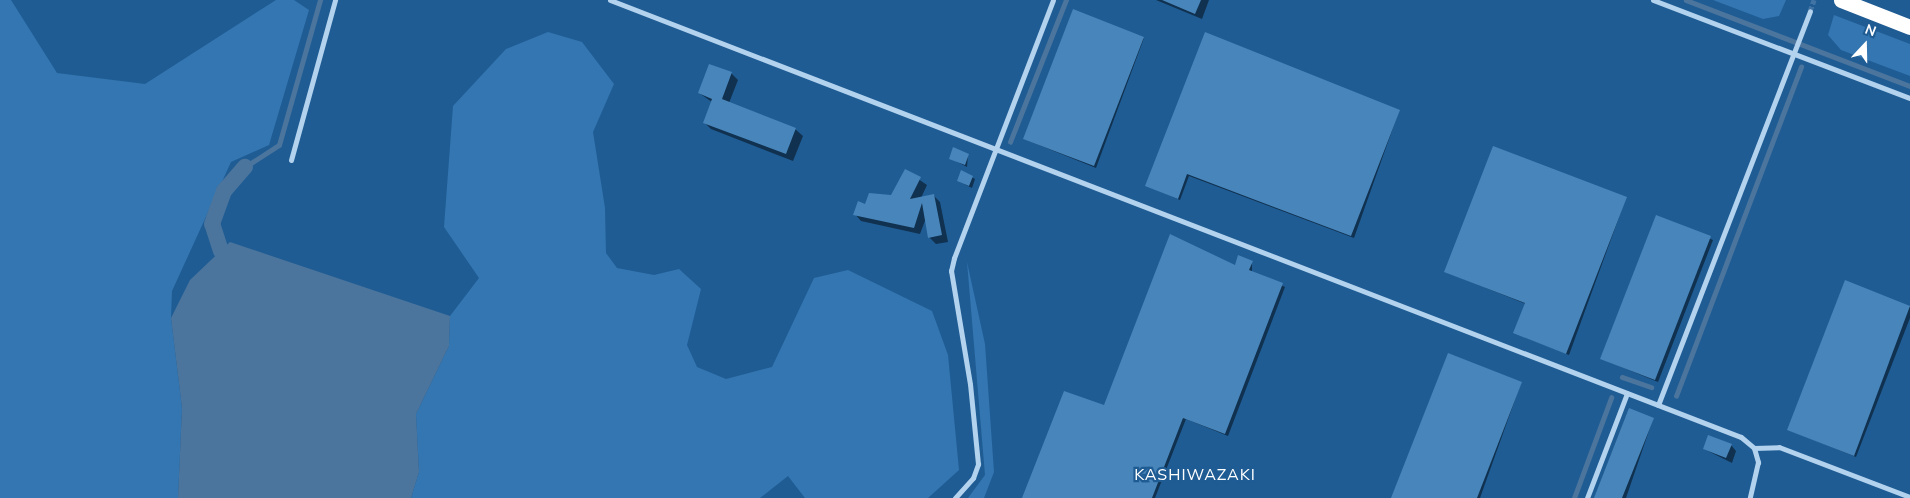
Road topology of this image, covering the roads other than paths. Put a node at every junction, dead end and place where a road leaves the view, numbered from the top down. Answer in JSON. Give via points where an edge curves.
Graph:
{"nodes":[{"id":1,"x":335,"y":0,"type":"edge"},
{"id":2,"x":610,"y":0,"type":"edge"},
{"id":3,"x":1053,"y":0,"type":"edge"},
{"id":4,"x":1653,"y":0,"type":"edge"},
{"id":5,"x":1841,"y":0,"type":"edge"},
{"id":6,"x":1810,"y":11,"type":"tunnel mouth"},
{"id":7,"x":1910,"y":27,"type":"edge"},
{"id":8,"x":1793,"y":54,"type":"junction"},
{"id":9,"x":1910,"y":98,"type":"edge"},
{"id":10,"x":996,"y":149,"type":"junction"},
{"id":11,"x":290,"y":160,"type":"dead end"},
{"id":12,"x":1627,"y":393,"type":"junction"},
{"id":13,"x":1658,"y":405,"type":"junction"},
{"id":14,"x":1754,"y":448,"type":"junction"},
{"id":15,"x":1910,"y":497,"type":"edge"},
{"id":16,"x":956,"y":498,"type":"edge"},
{"id":17,"x":1586,"y":498,"type":"edge"},
{"id":18,"x":1750,"y":498,"type":"edge"}],
"edges":[{"from":1,"to":11,"type":"street"},
{"from":2,"to":10,"type":"street"},
{"from":3,"to":10,"type":"street"},
{"from":4,"to":8,"type":"street"},
{"from":5,"to":7,"type":"highway"},
{"from":6,"to":8,"type":"street"},
{"from":8,"to":9,"type":"street"},
{"from":8,"to":13,"type":"street"},
{"from":10,"to":12,"type":"street"},
{"from":10,"to":16,"type":"street","via":[[951,271],[978,464],[973,478]]},
{"from":12,"to":13,"type":"street"},
{"from":12,"to":17,"type":"street"},
{"from":13,"to":14,"type":"street","via":[[1741,437]]},
{"from":14,"to":15,"type":"street","via":[[1779,447]]},
{"from":14,"to":18,"type":"street","via":[[1758,462]]}]}
